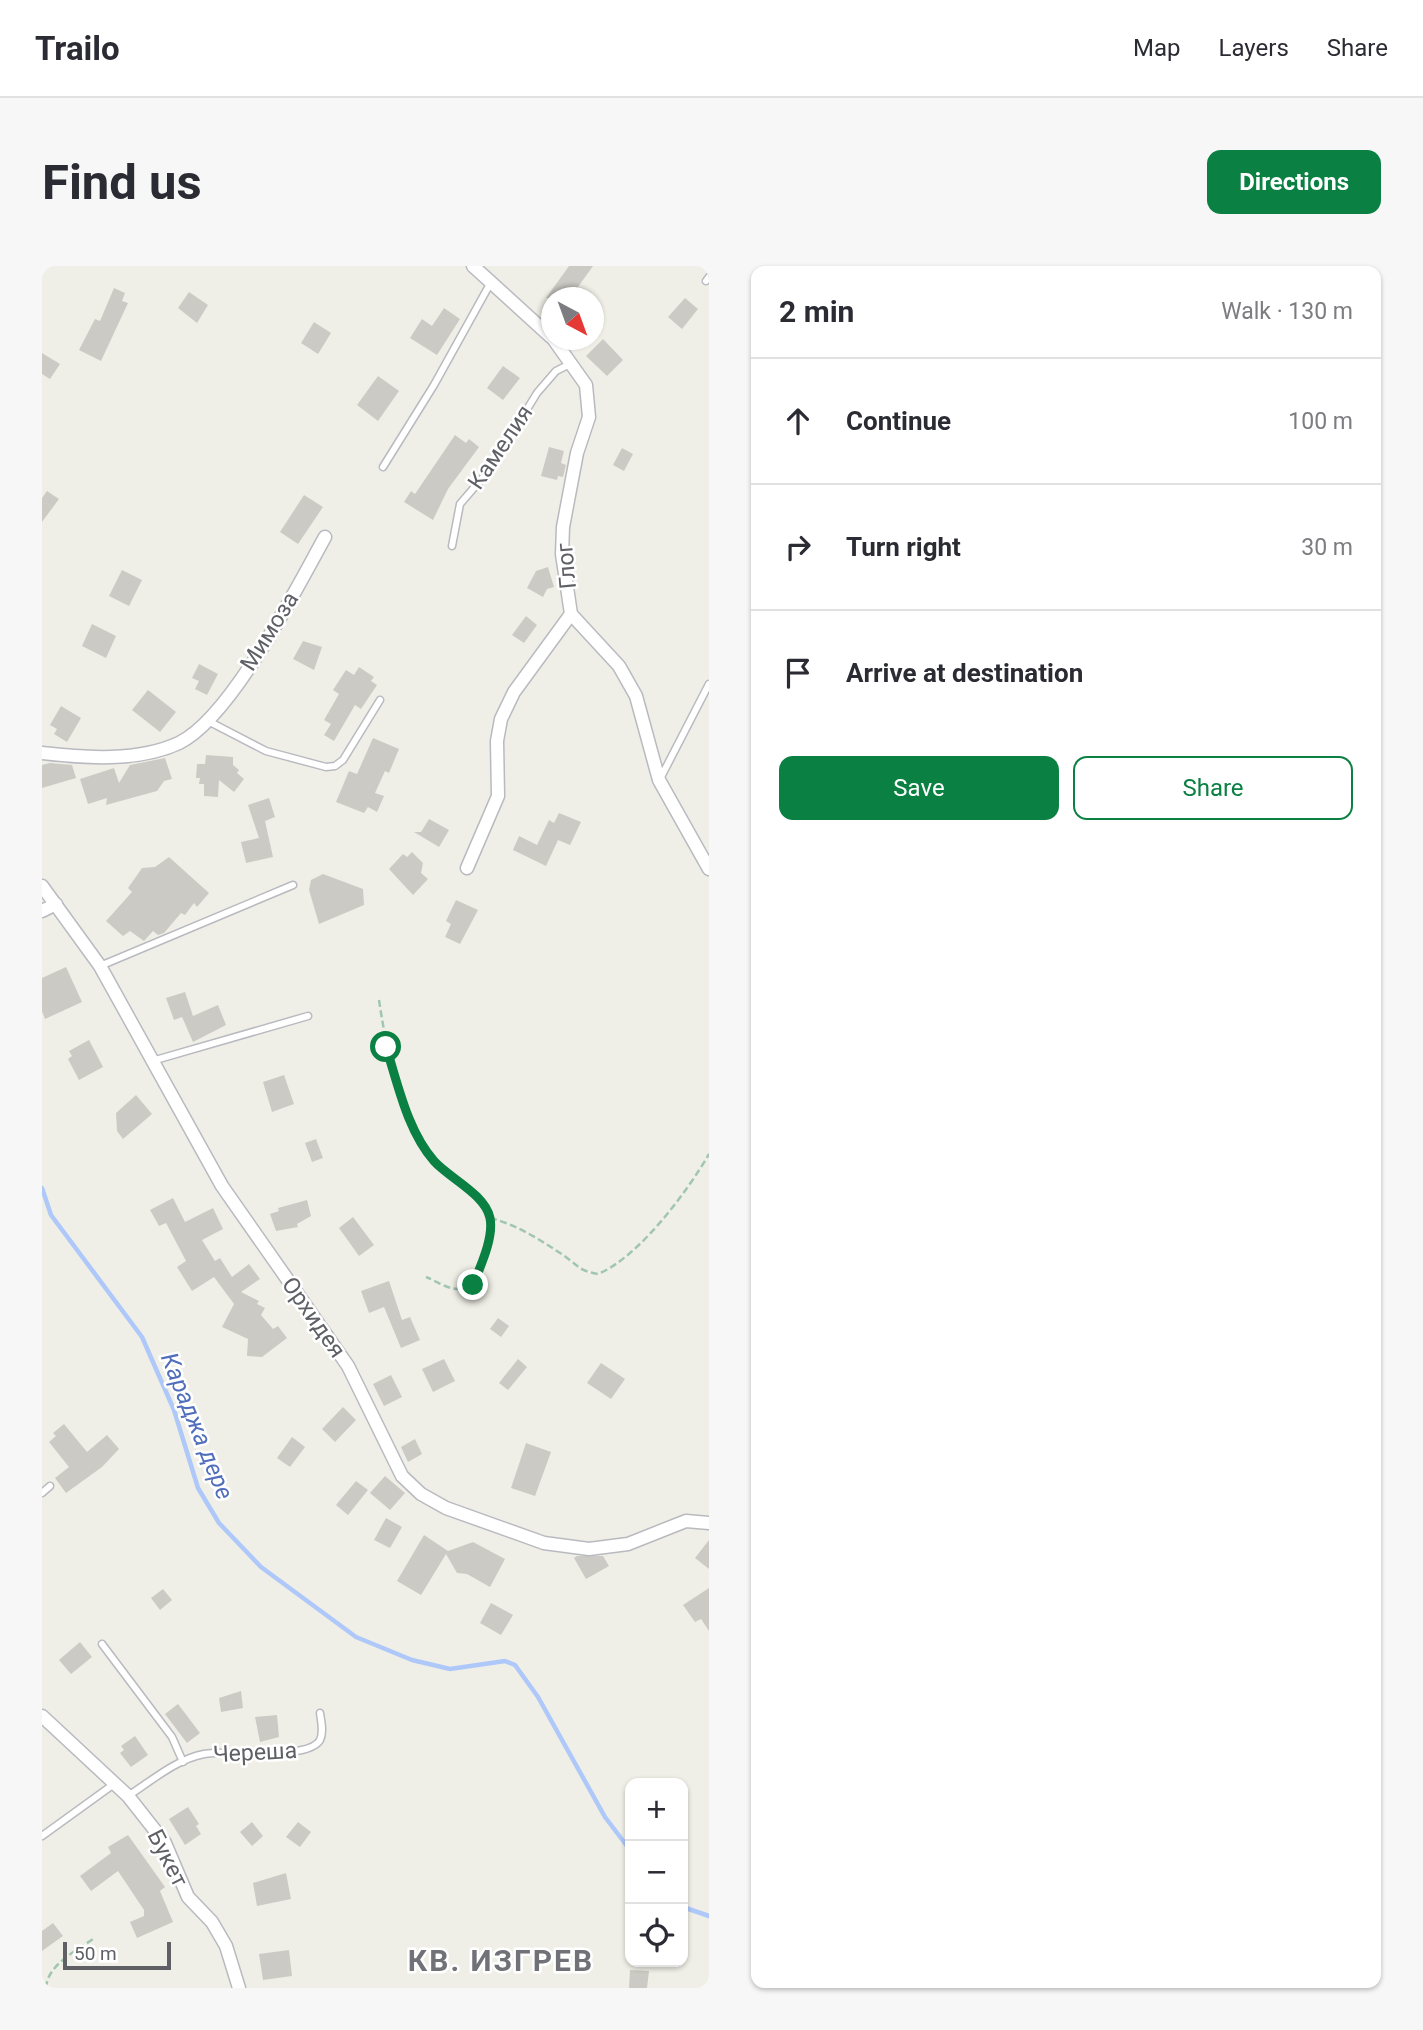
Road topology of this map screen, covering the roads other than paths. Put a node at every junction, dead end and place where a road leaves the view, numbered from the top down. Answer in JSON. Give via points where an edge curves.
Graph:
{"nodes":[{"id":1,"x":473,"y":266,"type":"edge"},
{"id":2,"x":490,"y":284,"type":"junction"},
{"id":3,"x":541,"y":329,"type":"edge"},
{"id":4,"x":562,"y":350,"type":"edge"},
{"id":5,"x":572,"y":363,"type":"junction"},
{"id":6,"x":383,"y":467,"type":"dead end"},
{"id":7,"x":325,"y":537,"type":"dead end"},
{"id":8,"x":452,"y":546,"type":"dead end"},
{"id":9,"x":571,"y":614,"type":"junction"},
{"id":10,"x":709,"y":684,"type":"edge"},
{"id":11,"x":380,"y":700,"type":"dead end"},
{"id":12,"x":208,"y":722,"type":"junction"},
{"id":13,"x":42,"y":753,"type":"edge"},
{"id":14,"x":659,"y":780,"type":"junction"},
{"id":15,"x":467,"y":868,"type":"dead end"},
{"id":16,"x":709,"y":869,"type":"edge"},
{"id":17,"x":42,"y":886,"type":"edge"},
{"id":18,"x":293,"y":886,"type":"dead end"},
{"id":19,"x":56,"y":904,"type":"junction"},
{"id":20,"x":42,"y":911,"type":"edge"},
{"id":21,"x":100,"y":965,"type":"junction"},
{"id":22,"x":308,"y":1016,"type":"dead end"},
{"id":23,"x":152,"y":1061,"type":"junction"},
{"id":24,"x":50,"y":1486,"type":"dead end"},
{"id":25,"x":42,"y":1493,"type":"edge"},
{"id":26,"x":709,"y":1523,"type":"edge"},
{"id":27,"x":102,"y":1644,"type":"dead end"},
{"id":28,"x":320,"y":1713,"type":"dead end"},
{"id":29,"x":42,"y":1716,"type":"edge"},
{"id":30,"x":183,"y":1762,"type":"junction"},
{"id":31,"x":114,"y":1784,"type":"junction"},
{"id":32,"x":128,"y":1796,"type":"junction"},
{"id":33,"x":42,"y":1836,"type":"edge"},
{"id":34,"x":239,"y":1988,"type":"edge"}],
"edges":[{"from":1,"to":2,"type":"street","name":"Глог"},
{"from":2,"to":3,"type":"street","name":"Глог"},
{"from":2,"to":6,"type":"lane"},
{"from":4,"to":5,"type":"street","name":"Глог"},
{"from":5,"to":8,"type":"lane","name":"Камелия","via":[[556,371],[537,393],[491,468],[460,504]]},
{"from":5,"to":9,"type":"street","name":"Глог","via":[[586,385],[589,417],[563,527]]},
{"from":7,"to":12,"type":"street","name":"Мимоза","via":[[266,643]]},
{"from":9,"to":14,"type":"street","name":"Глог","via":[[619,666],[636,696]]},
{"from":9,"to":15,"type":"street","via":[[514,692],[501,719],[498,796]]},
{"from":10,"to":14,"type":"lane"},
{"from":11,"to":12,"type":"lane","via":[[335,766],[266,751]]},
{"from":12,"to":13,"type":"street","name":"Мимоза","via":[[179,743],[145,752],[85,758]]},
{"from":14,"to":16,"type":"street","name":"Глог"},
{"from":17,"to":19,"type":"street","name":"Орхидея"},
{"from":18,"to":21,"type":"lane"},
{"from":19,"to":20,"type":"street"},
{"from":19,"to":21,"type":"street","name":"Орхидея"},
{"from":21,"to":23,"type":"street","name":"Орхидея"},
{"from":22,"to":23,"type":"lane"},
{"from":23,"to":26,"type":"street","name":"Орхидея","via":[[222,1186],[348,1366],[402,1476],[421,1494],[446,1508],[544,1543],[589,1549],[628,1544],[686,1521]]},
{"from":24,"to":25,"type":"lane"},
{"from":27,"to":30,"type":"lane","via":[[172,1737]]},
{"from":28,"to":30,"type":"lane","name":"Череша","via":[[320,1741],[303,1751],[202,1754]]},
{"from":29,"to":31,"type":"street","name":"Букет"},
{"from":30,"to":32,"type":"lane","name":"Череша"},
{"from":31,"to":32,"type":"street","name":"Букет"},
{"from":31,"to":33,"type":"lane"},
{"from":32,"to":34,"type":"street","name":"Букет","via":[[166,1843],[188,1896],[226,1945]]}]}
